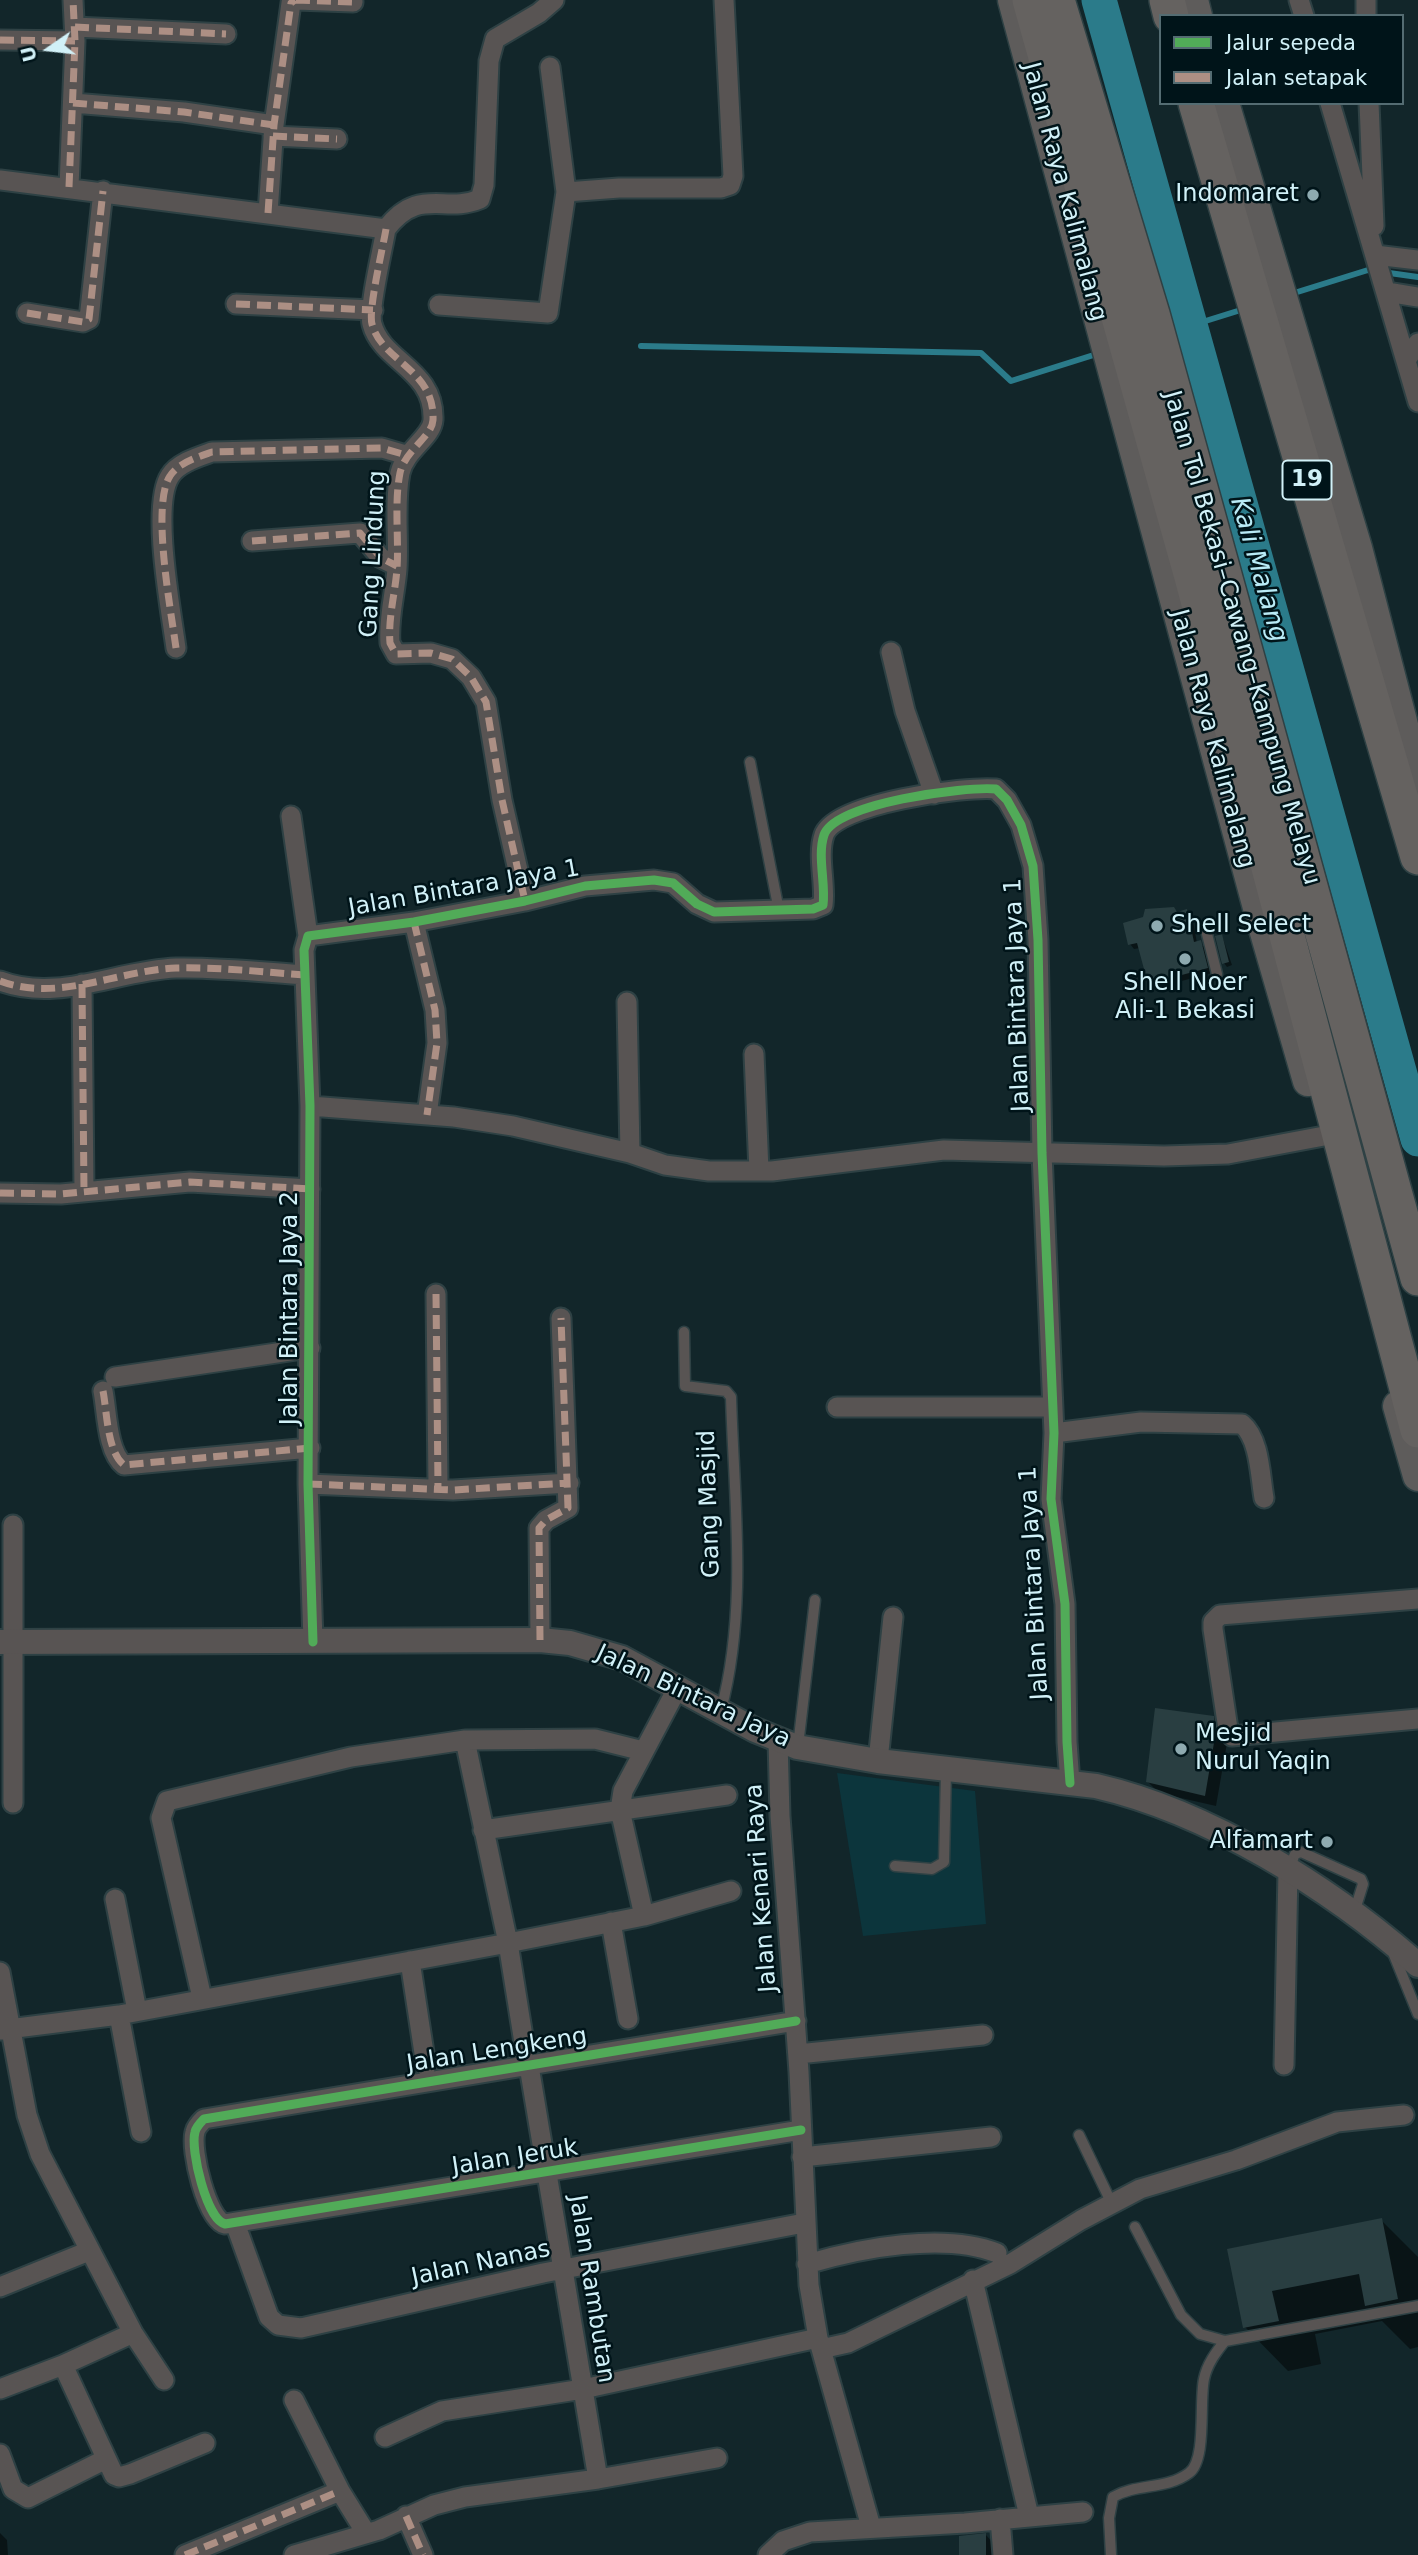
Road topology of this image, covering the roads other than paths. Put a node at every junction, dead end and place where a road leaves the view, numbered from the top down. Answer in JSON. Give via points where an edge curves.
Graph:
{"nodes":[{"id":1,"x":73,"y":0,"type":"edge"},
{"id":2,"x":295,"y":0,"type":"edge"},
{"id":3,"x":554,"y":0,"type":"edge"},
{"id":4,"x":724,"y":0,"type":"edge"},
{"id":5,"x":1013,"y":0,"type":"edge"},
{"id":6,"x":1030,"y":0,"type":"edge"},
{"id":7,"x":1057,"y":0,"type":"edge"},
{"id":8,"x":353,"y":2,"type":"edge"},
{"id":9,"x":75,"y":34,"type":"junction"},
{"id":10,"x":226,"y":34,"type":"dead end"},
{"id":11,"x":0,"y":40,"type":"edge"},
{"id":12,"x":550,"y":67,"type":"dead end"},
{"id":13,"x":73,"y":103,"type":"junction"},
{"id":14,"x":1197,"y":105,"type":"edge"},
{"id":15,"x":1225,"y":105,"type":"edge"},
{"id":16,"x":1331,"y":105,"type":"edge"},
{"id":17,"x":1369,"y":105,"type":"edge"},
{"id":18,"x":274,"y":130,"type":"junction"},
{"id":19,"x":337,"y":139,"type":"dead end"},
{"id":20,"x":0,"y":180,"type":"edge"},
{"id":21,"x":69,"y":187,"type":"junction"},
{"id":22,"x":103,"y":191,"type":"junction"},
{"id":23,"x":566,"y":192,"type":"junction"},
{"id":24,"x":268,"y":213,"type":"junction"},
{"id":25,"x":386,"y":229,"type":"junction"},
{"id":26,"x":1375,"y":255,"type":"junction"},
{"id":27,"x":1418,"y":260,"type":"edge"},
{"id":28,"x":1387,"y":292,"type":"junction"},
{"id":29,"x":1418,"y":297,"type":"edge"},
{"id":30,"x":236,"y":303,"type":"dead end"},
{"id":31,"x":439,"y":305,"type":"dead end"},
{"id":32,"x":373,"y":310,"type":"junction"},
{"id":33,"x":27,"y":313,"type":"dead end"},
{"id":34,"x":1418,"y":343,"type":"edge"},
{"id":35,"x":1406,"y":360,"type":"junction"},
{"id":36,"x":1418,"y":402,"type":"edge"},
{"id":37,"x":406,"y":455,"type":"junction"},
{"id":38,"x":252,"y":541,"type":"dead end"},
{"id":39,"x":397,"y":566,"type":"junction"},
{"id":40,"x":176,"y":648,"type":"dead end"},
{"id":41,"x":891,"y":652,"type":"dead end"},
{"id":42,"x":750,"y":762,"type":"dead end"},
{"id":43,"x":1418,"y":783,"type":"edge"},
{"id":44,"x":934,"y":794,"type":"junction"},
{"id":45,"x":291,"y":816,"type":"dead end"},
{"id":46,"x":1418,"y":857,"type":"edge"},
{"id":47,"x":525,"y":901,"type":"junction"},
{"id":48,"x":779,"y":912,"type":"junction"},
{"id":49,"x":414,"y":922,"type":"junction"},
{"id":50,"x":1207,"y":934,"type":"dead end"},
{"id":51,"x":308,"y":936,"type":"junction"},
{"id":52,"x":1217,"y":974,"type":"dead end"},
{"id":53,"x":305,"y":975,"type":"junction"},
{"id":54,"x":0,"y":981,"type":"edge"},
{"id":55,"x":82,"y":984,"type":"junction"},
{"id":56,"x":627,"y":1002,"type":"dead end"},
{"id":57,"x":754,"y":1054,"type":"dead end"},
{"id":58,"x":310,"y":1106,"type":"junction"},
{"id":59,"x":427,"y":1115,"type":"junction"},
{"id":60,"x":1324,"y":1136,"type":"junction"},
{"id":61,"x":630,"y":1153,"type":"junction"},
{"id":62,"x":1042,"y":1153,"type":"junction"},
{"id":63,"x":760,"y":1171,"type":"junction"},
{"id":64,"x":310,"y":1189,"type":"junction"},
{"id":65,"x":84,"y":1192,"type":"junction"},
{"id":66,"x":0,"y":1193,"type":"edge"},
{"id":67,"x":1418,"y":1278,"type":"edge"},
{"id":68,"x":436,"y":1294,"type":"dead end"},
{"id":69,"x":561,"y":1318,"type":"dead end"},
{"id":70,"x":684,"y":1332,"type":"dead end"},
{"id":71,"x":310,"y":1348,"type":"junction"},
{"id":72,"x":1051,"y":1406,"type":"junction"},
{"id":73,"x":837,"y":1407,"type":"dead end"},
{"id":74,"x":1418,"y":1430,"type":"edge"},
{"id":75,"x":1054,"y":1433,"type":"junction"},
{"id":76,"x":310,"y":1448,"type":"junction"},
{"id":77,"x":1418,"y":1476,"type":"edge"},
{"id":78,"x":569,"y":1483,"type":"junction"},
{"id":79,"x":308,"y":1484,"type":"junction"},
{"id":80,"x":438,"y":1488,"type":"junction"},
{"id":81,"x":1265,"y":1498,"type":"dead end"},
{"id":82,"x":13,"y":1525,"type":"dead end"},
{"id":83,"x":1418,"y":1599,"type":"edge"},
{"id":84,"x":815,"y":1601,"type":"dead end"},
{"id":85,"x":893,"y":1617,"type":"dead end"},
{"id":86,"x":540,"y":1640,"type":"junction"},
{"id":87,"x":7,"y":1642,"type":"edge"},
{"id":88,"x":313,"y":1642,"type":"junction"},
{"id":89,"x":678,"y":1687,"type":"junction"},
{"id":90,"x":721,"y":1711,"type":"junction"},
{"id":91,"x":1418,"y":1719,"type":"edge"},
{"id":92,"x":465,"y":1740,"type":"junction"},
{"id":93,"x":788,"y":1744,"type":"junction"},
{"id":94,"x":643,"y":1751,"type":"junction"},
{"id":95,"x":878,"y":1761,"type":"junction"},
{"id":96,"x":946,"y":1770,"type":"junction"},
{"id":97,"x":1070,"y":1783,"type":"junction"},
{"id":98,"x":727,"y":1796,"type":"dead end"},
{"id":99,"x":13,"y":1802,"type":"dead end"},
{"id":100,"x":620,"y":1810,"type":"junction"},
{"id":101,"x":484,"y":1830,"type":"junction"},
{"id":102,"x":895,"y":1866,"type":"dead end"},
{"id":103,"x":1288,"y":1871,"type":"junction"},
{"id":104,"x":732,"y":1891,"type":"dead end"},
{"id":105,"x":115,"y":1899,"type":"dead end"},
{"id":106,"x":1354,"y":1914,"type":"junction"},
{"id":107,"x":644,"y":1916,"type":"junction"},
{"id":108,"x":611,"y":1922,"type":"junction"},
{"id":109,"x":1387,"y":1938,"type":"junction"},
{"id":110,"x":508,"y":1943,"type":"junction"},
{"id":111,"x":410,"y":1961,"type":"junction"},
{"id":112,"x":1418,"y":1965,"type":"edge"},
{"id":113,"x":0,"y":1972,"type":"edge"},
{"id":114,"x":202,"y":1998,"type":"junction"},
{"id":115,"x":128,"y":2013,"type":"junction"},
{"id":116,"x":1418,"y":2014,"type":"edge"},
{"id":117,"x":628,"y":2019,"type":"dead end"},
{"id":118,"x":796,"y":2021,"type":"junction"},
{"id":119,"x":6,"y":2030,"type":"edge"},
{"id":120,"x":983,"y":2035,"type":"dead end"},
{"id":121,"x":798,"y":2054,"type":"junction"},
{"id":122,"x":527,"y":2057,"type":"junction"},
{"id":123,"x":1284,"y":2065,"type":"dead end"},
{"id":124,"x":426,"y":2066,"type":"dead end"},
{"id":125,"x":1411,"y":2114,"type":"edge"},
{"id":126,"x":801,"y":2130,"type":"junction"},
{"id":127,"x":141,"y":2132,"type":"dead end"},
{"id":128,"x":1079,"y":2135,"type":"dead end"},
{"id":129,"x":990,"y":2137,"type":"dead end"},
{"id":130,"x":802,"y":2157,"type":"junction"},
{"id":131,"x":547,"y":2172,"type":"junction"},
{"id":132,"x":1112,"y":2204,"type":"junction"},
{"id":133,"x":235,"y":2223,"type":"junction"},
{"id":134,"x":804,"y":2223,"type":"junction"},
{"id":135,"x":1135,"y":2227,"type":"dead end"},
{"id":136,"x":89,"y":2251,"type":"junction"},
{"id":137,"x":997,"y":2253,"type":"dead end"},
{"id":138,"x":807,"y":2264,"type":"junction"},
{"id":139,"x":563,"y":2271,"type":"junction"},
{"id":140,"x":973,"y":2280,"type":"junction"},
{"id":141,"x":0,"y":2287,"type":"edge"},
{"id":142,"x":1418,"y":2306,"type":"edge"},
{"id":143,"x":133,"y":2333,"type":"junction"},
{"id":144,"x":1225,"y":2341,"type":"junction"},
{"id":145,"x":820,"y":2343,"type":"junction"},
{"id":146,"x":63,"y":2365,"type":"junction"},
{"id":147,"x":164,"y":2380,"type":"dead end"},
{"id":148,"x":0,"y":2389,"type":"edge"},
{"id":149,"x":583,"y":2389,"type":"junction"},
{"id":150,"x":294,"y":2400,"type":"dead end"},
{"id":151,"x":385,"y":2437,"type":"dead end"},
{"id":152,"x":205,"y":2442,"type":"dead end"},
{"id":153,"x":0,"y":2454,"type":"edge"},
{"id":154,"x":718,"y":2458,"type":"dead end"},
{"id":155,"x":106,"y":2459,"type":"junction"},
{"id":156,"x":598,"y":2479,"type":"junction"},
{"id":157,"x":340,"y":2491,"type":"junction"},
{"id":158,"x":1083,"y":2512,"type":"dead end"},
{"id":159,"x":406,"y":2516,"type":"junction"},
{"id":160,"x":1029,"y":2516,"type":"junction"},
{"id":161,"x":1000,"y":2519,"type":"junction"},
{"id":162,"x":871,"y":2527,"type":"junction"},
{"id":163,"x":366,"y":2533,"type":"junction"},
{"id":164,"x":185,"y":2555,"type":"edge"},
{"id":165,"x":294,"y":2555,"type":"edge"},
{"id":166,"x":423,"y":2555,"type":"edge"},
{"id":167,"x":768,"y":2555,"type":"edge"},
{"id":168,"x":1003,"y":2555,"type":"edge"},
{"id":169,"x":1111,"y":2555,"type":"edge"}],
"edges":[{"from":1,"to":9,"type":"street"},
{"from":2,"to":8,"type":"street"},
{"from":2,"to":18,"type":"street","via":[[290,3]]},
{"from":3,"to":25,"type":"street","via":[[495,39],[489,61],[480,199],[420,203],[395,216]]},
{"from":4,"to":23,"type":"street","via":[[730,184],[721,188]]},
{"from":5,"to":60,"type":"main road","name":"Jalan Raya Kalimalang"},
{"from":6,"to":74,"type":"highway","via":[[1192,577]]},
{"from":7,"to":67,"type":"highway","name":"Jalan Tol Bekasi–Cawang–Kampung Melayu","via":[[1159,341]]},
{"from":9,"to":10,"type":"street"},
{"from":9,"to":11,"type":"street"},
{"from":9,"to":13,"type":"street"},
{"from":12,"to":23,"type":"street"},
{"from":13,"to":18,"type":"street","via":[[184,113]]},
{"from":13,"to":21,"type":"street"},
{"from":14,"to":46,"type":"highway","number":"19"},
{"from":15,"to":43,"type":"main road","via":[[1357,548]]},
{"from":16,"to":26,"type":"street"},
{"from":17,"to":26,"type":"street"},
{"from":18,"to":19,"type":"street"},
{"from":18,"to":24,"type":"street"},
{"from":20,"to":21,"type":"street"},
{"from":21,"to":22,"type":"street"},
{"from":22,"to":24,"type":"street"},
{"from":22,"to":33,"type":"street","via":[[89,318],[83,323]]},
{"from":23,"to":31,"type":"street","via":[[548,313]]},
{"from":24,"to":25,"type":"street"},
{"from":25,"to":32,"type":"street"},
{"from":26,"to":27,"type":"street"},
{"from":26,"to":28,"type":"street"},
{"from":28,"to":29,"type":"street"},
{"from":28,"to":35,"type":"street"},
{"from":30,"to":32,"type":"street"},
{"from":32,"to":37,"type":"street","name":"Gang Lindung","via":[[371,322],[378,337],[420,377],[432,403],[432,428]]},
{"from":34,"to":35,"type":"street"},
{"from":35,"to":36,"type":"street"},
{"from":37,"to":39,"type":"street","name":"Gang Lindung","via":[[399,480]]},
{"from":37,"to":40,"type":"street","via":[[383,448],[350,447],[212,452],[171,474],[162,495]]},
{"from":38,"to":39,"type":"street","via":[[360,533],[382,558]]},
{"from":39,"to":47,"type":"street","name":"Gang Lindung","via":[[389,631],[393,650],[402,656],[431,653],[452,659],[471,677],[486,702]]},
{"from":41,"to":44,"type":"street"},
{"from":42,"to":48,"type":"lane"},
{"from":44,"to":48,"type":"street","name":"Jalan Bintara Jaya 1","via":[[853,813],[831,823],[823,836],[823,905]]},
{"from":44,"to":62,"type":"street","name":"Jalan Bintara Jaya 1","via":[[975,787],[996,789],[1021,825],[1033,866]]},
{"from":45,"to":51,"type":"street"},
{"from":47,"to":48,"type":"street","name":"Jalan Bintara Jaya 1","via":[[585,886],[654,880],[673,883],[696,904],[714,912]]},
{"from":47,"to":49,"type":"street","name":"Jalan Bintara Jaya 1"},
{"from":49,"to":51,"type":"street","name":"Jalan Bintara Jaya 1"},
{"from":49,"to":59,"type":"street","via":[[435,1010],[437,1043]]},
{"from":50,"to":52,"type":"lane"},
{"from":51,"to":53,"type":"street"},
{"from":53,"to":55,"type":"street","via":[[173,968]]},
{"from":53,"to":58,"type":"street","name":"Jalan Bintara Jaya 2"},
{"from":54,"to":55,"type":"street","via":[[34,987]]},
{"from":55,"to":65,"type":"street"},
{"from":56,"to":61,"type":"street"},
{"from":57,"to":63,"type":"street"},
{"from":58,"to":59,"type":"street"},
{"from":58,"to":64,"type":"street","name":"Jalan Bintara Jaya 2"},
{"from":59,"to":61,"type":"street","via":[[513,1126]]},
{"from":60,"to":62,"type":"street","via":[[1228,1154]]},
{"from":60,"to":77,"type":"main road","name":"Jalan Raya Kalimalang"},
{"from":61,"to":63,"type":"street","via":[[665,1165]]},
{"from":62,"to":63,"type":"street","via":[[944,1150]]},
{"from":62,"to":72,"type":"street","name":"Jalan Bintara Jaya 1"},
{"from":64,"to":65,"type":"street","via":[[190,1182]]},
{"from":64,"to":71,"type":"street","name":"Jalan Bintara Jaya 2"},
{"from":65,"to":66,"type":"street"},
{"from":68,"to":80,"type":"street"},
{"from":69,"to":78,"type":"street"},
{"from":70,"to":90,"type":"lane","name":"Gang Masjid","via":[[685,1386],[726,1391],[730,1397],[737,1588],[729,1680]]},
{"from":71,"to":76,"type":"street","name":"Jalan Bintara Jaya 2"},
{"from":71,"to":76,"type":"street","via":[[109,1384],[113,1446],[124,1465]]},
{"from":72,"to":73,"type":"street"},
{"from":72,"to":75,"type":"street","name":"Jalan Bintara Jaya 1"},
{"from":75,"to":81,"type":"street","via":[[1140,1422],[1242,1424],[1250,1430]]},
{"from":75,"to":97,"type":"street","name":"Jalan Bintara Jaya 1","via":[[1051,1499],[1065,1604]]},
{"from":76,"to":79,"type":"street","name":"Jalan Bintara Jaya 2"},
{"from":78,"to":80,"type":"street"},
{"from":78,"to":86,"type":"street","via":[[568,1508],[539,1528]]},
{"from":79,"to":80,"type":"street"},
{"from":79,"to":88,"type":"street","name":"Jalan Bintara Jaya 2"},
{"from":82,"to":87,"type":"street"},
{"from":83,"to":91,"type":"street","via":[[1220,1615],[1213,1629],[1232,1736]]},
{"from":84,"to":93,"type":"lane"},
{"from":85,"to":95,"type":"street"},
{"from":86,"to":88,"type":"street","name":"Jalan Bintara Jaya"},
{"from":86,"to":89,"type":"street","name":"Jalan Bintara Jaya","via":[[613,1655]]},
{"from":87,"to":88,"type":"street","name":"Jalan Bintara Jaya"},
{"from":87,"to":99,"type":"street"},
{"from":89,"to":90,"type":"street","name":"Jalan Bintara Jaya"},
{"from":89,"to":94,"type":"street"},
{"from":90,"to":93,"type":"street","name":"Jalan Bintara Jaya"},
{"from":92,"to":94,"type":"street","via":[[595,1739]]},
{"from":92,"to":101,"type":"street","name":"Jalan Rambutan"},
{"from":92,"to":114,"type":"street","via":[[351,1757],[167,1801],[161,1818]]},
{"from":93,"to":95,"type":"street","name":"Jalan Bintara Jaya"},
{"from":93,"to":118,"type":"street","name":"Jalan Kenari Raya","via":[[780,1829]]},
{"from":94,"to":100,"type":"street"},
{"from":95,"to":96,"type":"street","name":"Jalan Bintara Jaya"},
{"from":96,"to":97,"type":"street","name":"Jalan Bintara Jaya"},
{"from":96,"to":102,"type":"lane","via":[[944,1862],[932,1869]]},
{"from":97,"to":103,"type":"street","name":"Jalan Bintara Jaya","via":[[1131,1794],[1182,1812]]},
{"from":98,"to":100,"type":"street"},
{"from":100,"to":101,"type":"street"},
{"from":100,"to":107,"type":"street"},
{"from":101,"to":110,"type":"street","name":"Jalan Rambutan"},
{"from":103,"to":106,"type":"street","name":"Jalan Bintara Jaya"},
{"from":103,"to":106,"type":"lane","via":[[1295,1854],[1301,1852],[1362,1879]]},
{"from":103,"to":123,"type":"street"},
{"from":104,"to":107,"type":"street"},
{"from":105,"to":115,"type":"street"},
{"from":106,"to":109,"type":"street","name":"Jalan Bintara Jaya"},
{"from":107,"to":108,"type":"street"},
{"from":108,"to":110,"type":"street"},
{"from":108,"to":117,"type":"street"},
{"from":109,"to":112,"type":"street","name":"Jalan Bintara Jaya"},
{"from":109,"to":116,"type":"lane"},
{"from":110,"to":111,"type":"street"},
{"from":110,"to":122,"type":"street","name":"Jalan Rambutan"},
{"from":111,"to":114,"type":"street"},
{"from":111,"to":124,"type":"street"},
{"from":113,"to":119,"type":"street"},
{"from":114,"to":115,"type":"street"},
{"from":115,"to":119,"type":"street"},
{"from":115,"to":127,"type":"street"},
{"from":118,"to":121,"type":"street","name":"Jalan Kenari Raya"},
{"from":118,"to":122,"type":"street","name":"Jalan Lengkeng"},
{"from":119,"to":136,"type":"street","via":[[40,2154]]},
{"from":120,"to":121,"type":"street"},
{"from":121,"to":126,"type":"street","name":"Jalan Kenari Raya"},
{"from":122,"to":131,"type":"street","name":"Jalan Rambutan"},
{"from":122,"to":133,"type":"street","name":"Jalan Lengkeng","via":[[204,2119],[194,2140],[207,2206],[220,2223]]},
{"from":125,"to":132,"type":"street","via":[[1337,2122],[1140,2189]]},
{"from":126,"to":130,"type":"street","name":"Jalan Kenari Raya"},
{"from":126,"to":131,"type":"street","name":"Jalan Jeruk"},
{"from":128,"to":132,"type":"lane"},
{"from":129,"to":130,"type":"street"},
{"from":130,"to":134,"type":"street","name":"Jalan Kenari Raya"},
{"from":131,"to":133,"type":"street","name":"Jalan Jeruk"},
{"from":131,"to":139,"type":"street","name":"Jalan Rambutan"},
{"from":132,"to":140,"type":"street","via":[[1010,2264]]},
{"from":133,"to":139,"type":"street","name":"Jalan Nanas","via":[[269,2317],[287,2327],[301,2328]]},
{"from":134,"to":138,"type":"street","name":"Jalan Kenari Raya"},
{"from":134,"to":139,"type":"street","name":"Jalan Nanas"},
{"from":135,"to":144,"type":"lane","via":[[1181,2315],[1200,2334]]},
{"from":136,"to":141,"type":"street"},
{"from":136,"to":143,"type":"street"},
{"from":137,"to":138,"type":"street","via":[[979,2245],[890,2247]]},
{"from":138,"to":145,"type":"street","name":"Jalan Kenari Raya"},
{"from":139,"to":149,"type":"street","name":"Jalan Rambutan"},
{"from":140,"to":145,"type":"street","via":[[848,2343]]},
{"from":140,"to":160,"type":"street"},
{"from":142,"to":144,"type":"lane"},
{"from":143,"to":146,"type":"street"},
{"from":143,"to":147,"type":"street"},
{"from":144,"to":169,"type":"lane","via":[[1204,2377],[1200,2459],[1193,2471],[1175,2483],[1113,2497]]},
{"from":145,"to":149,"type":"street"},
{"from":145,"to":162,"type":"street","name":"Jalan Kenari Raya"},
{"from":146,"to":148,"type":"street"},
{"from":146,"to":155,"type":"street"},
{"from":149,"to":151,"type":"street","via":[[442,2411]]},
{"from":149,"to":156,"type":"street","name":"Jalan Rambutan"},
{"from":150,"to":157,"type":"street"},
{"from":152,"to":155,"type":"street","via":[[119,2477]]},
{"from":153,"to":155,"type":"street","via":[[13,2489],[28,2498]]},
{"from":154,"to":156,"type":"street"},
{"from":156,"to":159,"type":"street","via":[[465,2497]]},
{"from":157,"to":163,"type":"street"},
{"from":157,"to":164,"type":"street"},
{"from":158,"to":160,"type":"street"},
{"from":159,"to":163,"type":"street"},
{"from":159,"to":166,"type":"street"},
{"from":160,"to":161,"type":"street"},
{"from":161,"to":162,"type":"street"},
{"from":161,"to":168,"type":"street"},
{"from":162,"to":167,"type":"street","via":[[810,2532],[783,2541]]},
{"from":163,"to":165,"type":"street"}]}
